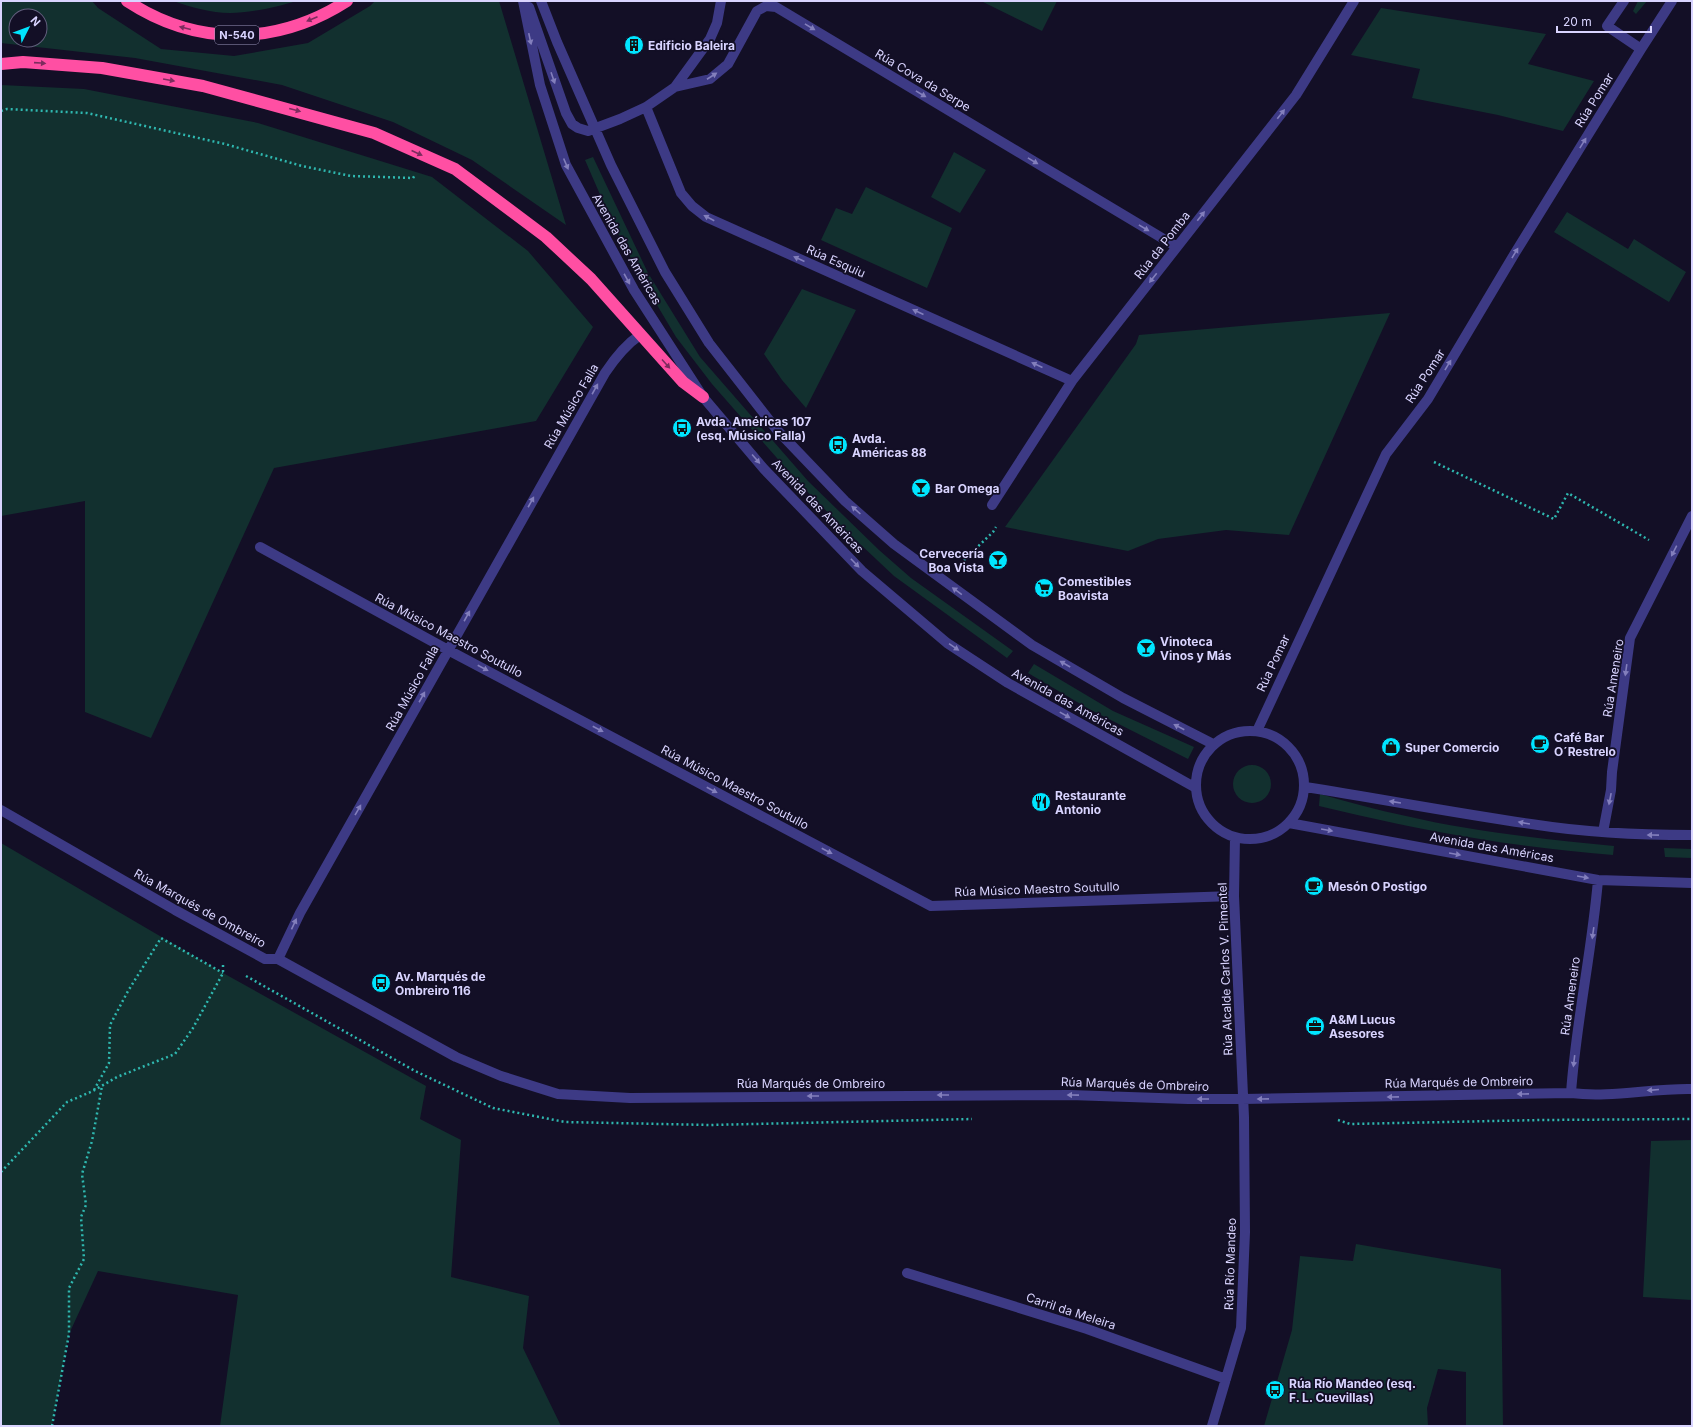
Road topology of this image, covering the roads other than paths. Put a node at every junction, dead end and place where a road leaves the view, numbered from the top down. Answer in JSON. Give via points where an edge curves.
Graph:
{"nodes":[{"id":1,"x":127,"y":1,"type":"edge"},
{"id":2,"x":347,"y":1,"type":"edge"},
{"id":3,"x":523,"y":1,"type":"edge"},
{"id":4,"x":528,"y":1,"type":"edge"},
{"id":5,"x":541,"y":1,"type":"edge"},
{"id":6,"x":721,"y":1,"type":"edge"},
{"id":7,"x":1354,"y":1,"type":"edge"},
{"id":8,"x":1624,"y":1,"type":"edge"},
{"id":9,"x":1672,"y":1,"type":"edge"},
{"id":10,"x":1640,"y":49,"type":"junction"},
{"id":11,"x":1,"y":64,"type":"edge"},
{"id":12,"x":675,"y":87,"type":"junction"},
{"id":13,"x":646,"y":107,"type":"junction"},
{"id":14,"x":595,"y":129,"type":"junction"},
{"id":15,"x":1177,"y":247,"type":"junction"},
{"id":16,"x":640,"y":335,"type":"junction"},
{"id":17,"x":1072,"y":380,"type":"junction"},
{"id":18,"x":703,"y":397,"type":"junction"},
{"id":19,"x":992,"y":505,"type":"dead end"},
{"id":20,"x":1692,"y":516,"type":"edge"},
{"id":21,"x":260,"y":547,"type":"dead end"},
{"id":22,"x":448,"y":650,"type":"junction"},
{"id":23,"x":1257,"y":731,"type":"junction"},
{"id":24,"x":1213,"y":744,"type":"junction"},
{"id":25,"x":1304,"y":787,"type":"junction"},
{"id":26,"x":1196,"y":788,"type":"junction"},
{"id":27,"x":1,"y":810,"type":"edge"},
{"id":28,"x":1289,"y":823,"type":"junction"},
{"id":29,"x":1603,"y":832,"type":"junction"},
{"id":30,"x":1692,"y":835,"type":"edge"},
{"id":31,"x":1235,"y":837,"type":"junction"},
{"id":32,"x":1598,"y":880,"type":"junction"},
{"id":33,"x":1692,"y":884,"type":"edge"},
{"id":34,"x":1234,"y":896,"type":"junction"},
{"id":35,"x":278,"y":959,"type":"junction"},
{"id":36,"x":1692,"y":1089,"type":"edge"},
{"id":37,"x":1571,"y":1093,"type":"junction"},
{"id":38,"x":1242,"y":1099,"type":"junction"},
{"id":39,"x":908,"y":1273,"type":"dead end"},
{"id":40,"x":1226,"y":1379,"type":"junction"},
{"id":41,"x":1212,"y":1426,"type":"edge"}],
"edges":[{"from":2,"to":1,"type":"highway","number":"N-540","one_way":true,"via":[[314,19],[287,29],[257,35],[229,36],[174,26],[143,12]]},
{"from":3,"to":18,"type":"street","name":"Avenida das Américas","one_way":true,"via":[[540,85],[566,166],[634,290]]},
{"from":4,"to":14,"type":"street","one_way":true,"via":[[566,113],[572,124],[578,128],[588,131]]},
{"from":5,"to":14,"type":"street","name":"Avenida das Américas"},
{"from":6,"to":12,"type":"street","via":[[717,23],[710,39]]},
{"from":15,"to":7,"type":"street","name":"Rúa da Pomba","one_way":true,"via":[[1296,95]]},
{"from":8,"to":10,"type":"street","via":[[1607,26]]},
{"from":9,"to":10,"type":"street","name":"Rúa Pomar"},
{"from":23,"to":10,"type":"street","name":"Rúa Pomar","one_way":true,"via":[[1386,454],[1428,399]]},
{"from":11,"to":16,"type":"highway","one_way":true,"via":[[23,62],[102,68],[203,86],[374,133],[455,169],[546,237],[591,279]]},
{"from":12,"to":13,"type":"street"},
{"from":12,"to":15,"type":"street","name":"Rúa Cova da Serpe","one_way":true,"via":[[710,79],[728,64],[757,11],[766,6],[776,7]]},
{"from":13,"to":14,"type":"street"},
{"from":17,"to":13,"type":"street","name":"Rúa Esquiu","one_way":true,"via":[[706,217],[681,193]]},
{"from":24,"to":14,"type":"street","name":"Avenida das Américas","one_way":true,"via":[[1123,698],[1032,645],[894,544],[845,501],[777,430],[709,343],[664,272]]},
{"from":15,"to":17,"type":"street","name":"Rúa da Pomba","one_way":true},
{"from":16,"to":18,"type":"highway","one_way":true,"via":[[682,382]]},
{"from":22,"to":16,"type":"street","name":"Rúa Músico Falla","one_way":true,"via":[[605,373],[629,342]]},
{"from":17,"to":19,"type":"street","name":"Rúa da Pomba"},
{"from":18,"to":26,"type":"street","name":"Avenida das Américas","one_way":true,"via":[[764,469],[862,571],[947,643],[1008,683]]},
{"from":20,"to":29,"type":"street","name":"Rúa Ameneiro","one_way":true,"via":[[1630,638],[1611,790]]},
{"from":21,"to":22,"type":"street","name":"Rúa Músico Maestro Soutullo"},
{"from":22,"to":34,"type":"street","name":"Rúa Músico Maestro Soutullo","one_way":true,"via":[[930,906]]},
{"from":35,"to":22,"type":"street","name":"Rúa Músico Falla","one_way":true,"via":[[300,913]]},
{"from":23,"to":24,"type":"street","via":[[1241,731]]},
{"from":23,"to":25,"type":"street","via":[[1272,735],[1286,744],[1296,756],[1302,771]]},
{"from":24,"to":26,"type":"street","via":[[1203,757],[1197,772]]},
{"from":25,"to":28,"type":"street","via":[[1297,813]]},
{"from":29,"to":25,"type":"street","one_way":true,"via":[[1539,826]]},
{"from":26,"to":31,"type":"street","via":[[1199,804],[1207,818],[1218,828]]},
{"from":27,"to":35,"type":"street","name":"Rúa Marqués de Ombreiro","via":[[259,956],[265,959]]},
{"from":28,"to":31,"type":"street","via":[[1262,838]]},
{"from":28,"to":32,"type":"street","name":"Avenida das Américas","one_way":true},
{"from":30,"to":29,"type":"street","one_way":true},
{"from":31,"to":34,"type":"street","name":"Rúa Alcalde Carlos V. Pimentel"},
{"from":32,"to":33,"type":"street","name":"Avenida das Américas"},
{"from":32,"to":37,"type":"street","name":"Rúa Ameneiro","one_way":true},
{"from":34,"to":38,"type":"street","name":"Rúa Alcalde Carlos V. Pimentel"},
{"from":38,"to":35,"type":"street","name":"Rúa Marqués de Ombreiro","one_way":true,"via":[[1070,1095],[630,1098],[558,1094],[501,1076],[456,1057]]},
{"from":36,"to":37,"type":"street","name":"Rúa Marqués de Ombreiro","one_way":true,"via":[[1668,1088],[1589,1095]]},
{"from":37,"to":38,"type":"street","name":"Rúa Marqués de Ombreiro","one_way":true},
{"from":38,"to":40,"type":"street","name":"Rúa Río Mandeo","via":[[1245,1232],[1241,1328]]},
{"from":39,"to":40,"type":"street","name":"Carril da Meleira","via":[[1087,1329]]},
{"from":40,"to":41,"type":"street","name":"Rúa Río Mandeo"}]}
